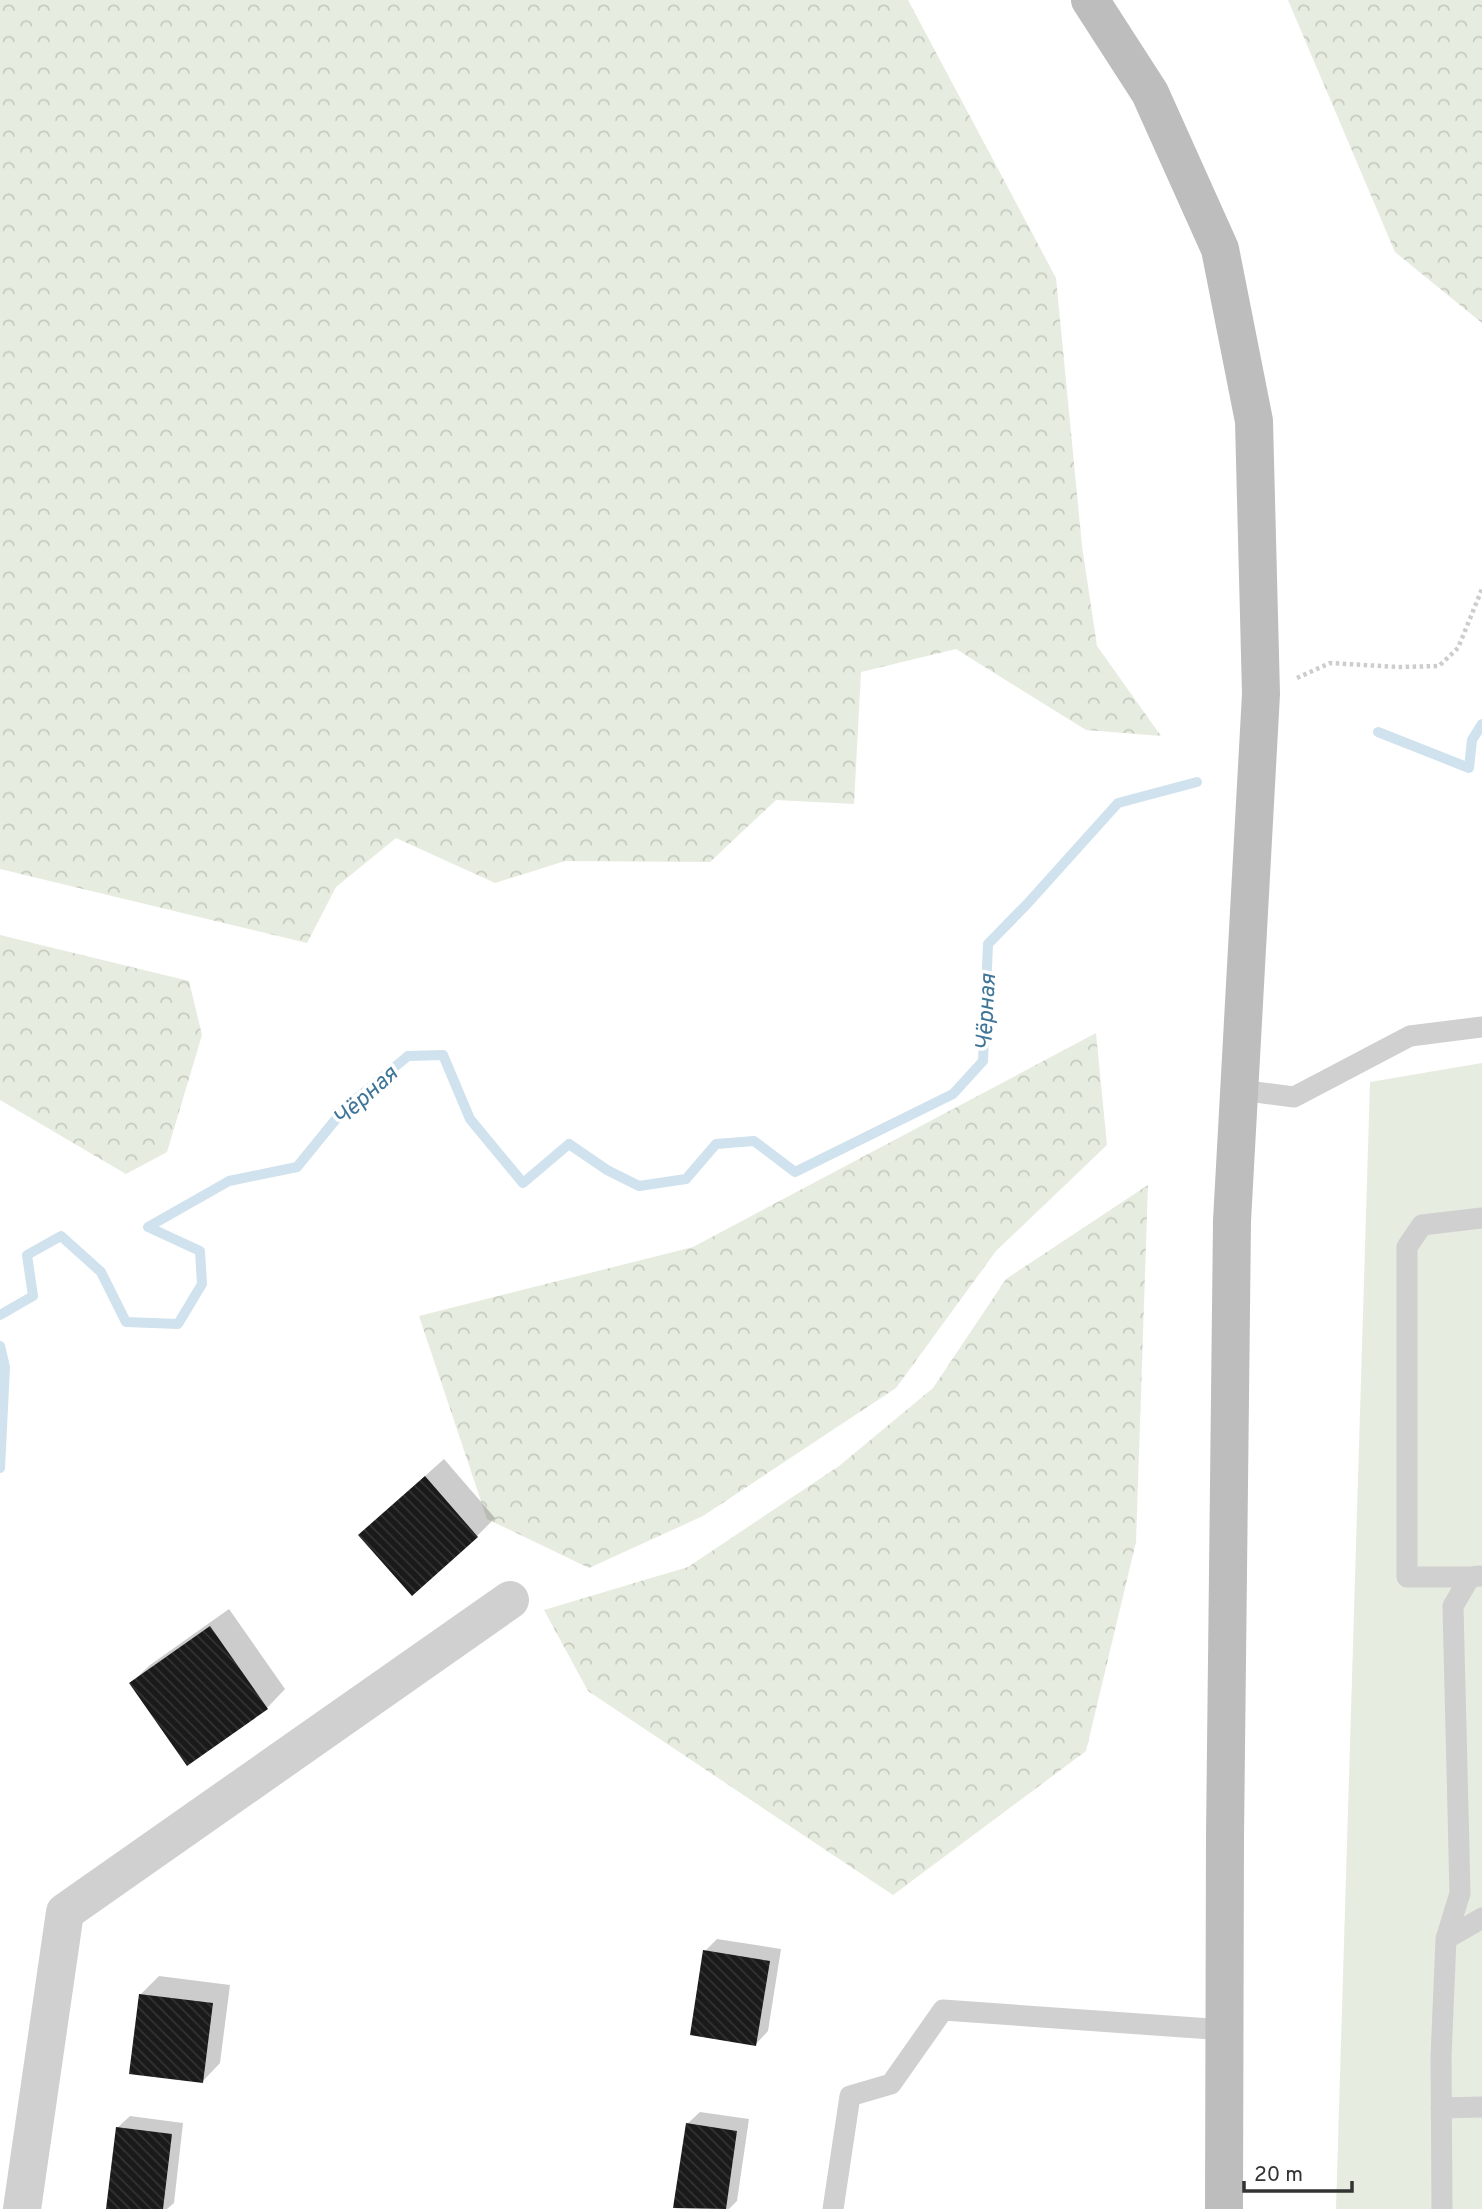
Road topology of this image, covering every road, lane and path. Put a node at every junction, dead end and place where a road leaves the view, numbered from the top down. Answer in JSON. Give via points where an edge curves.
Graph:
{"nodes":[{"id":1,"x":1090,"y":0,"type":"edge"},
{"id":2,"x":1482,"y":589,"type":"edge"},
{"id":3,"x":1261,"y":694,"type":"junction"},
{"id":4,"x":1482,"y":1027,"type":"edge"},
{"id":5,"x":1239,"y":1090,"type":"junction"},
{"id":6,"x":1482,"y":1218,"type":"edge"},
{"id":7,"x":1476,"y":1576,"type":"edge"},
{"id":8,"x":510,"y":1600,"type":"dead end"},
{"id":9,"x":1482,"y":1918,"type":"edge"},
{"id":10,"x":1446,"y":1939,"type":"junction"},
{"id":11,"x":1225,"y":2030,"type":"junction"},
{"id":12,"x":1482,"y":2107,"type":"edge"},
{"id":13,"x":1441,"y":2108,"type":"junction"},
{"id":14,"x":22,"y":2209,"type":"edge"},
{"id":15,"x":833,"y":2209,"type":"edge"},
{"id":16,"x":1224,"y":2209,"type":"edge"},
{"id":17,"x":1442,"y":2209,"type":"edge"}],
"edges":[{"from":1,"to":3,"type":"street","via":[[1150,93],[1220,249],[1254,421]]},
{"from":2,"to":3,"type":"path","via":[[1458,648],[1439,666],[1330,663]]},
{"from":3,"to":5,"type":"street"},
{"from":4,"to":5,"type":"lane","via":[[1410,1036],[1294,1097]]},
{"from":5,"to":11,"type":"street","via":[[1233,1221]]},
{"from":6,"to":7,"type":"lane","via":[[1422,1225],[1407,1247],[1407,1577]]},
{"from":7,"to":10,"type":"lane","via":[[1453,1606],[1460,1894]]},
{"from":8,"to":14,"type":"street","via":[[65,1912]]},
{"from":9,"to":10,"type":"lane"},
{"from":10,"to":13,"type":"lane"},
{"from":11,"to":15,"type":"lane","via":[[943,2010],[891,2084],[850,2096]]},
{"from":11,"to":16,"type":"street"},
{"from":12,"to":13,"type":"lane"},
{"from":13,"to":17,"type":"lane"}]}
